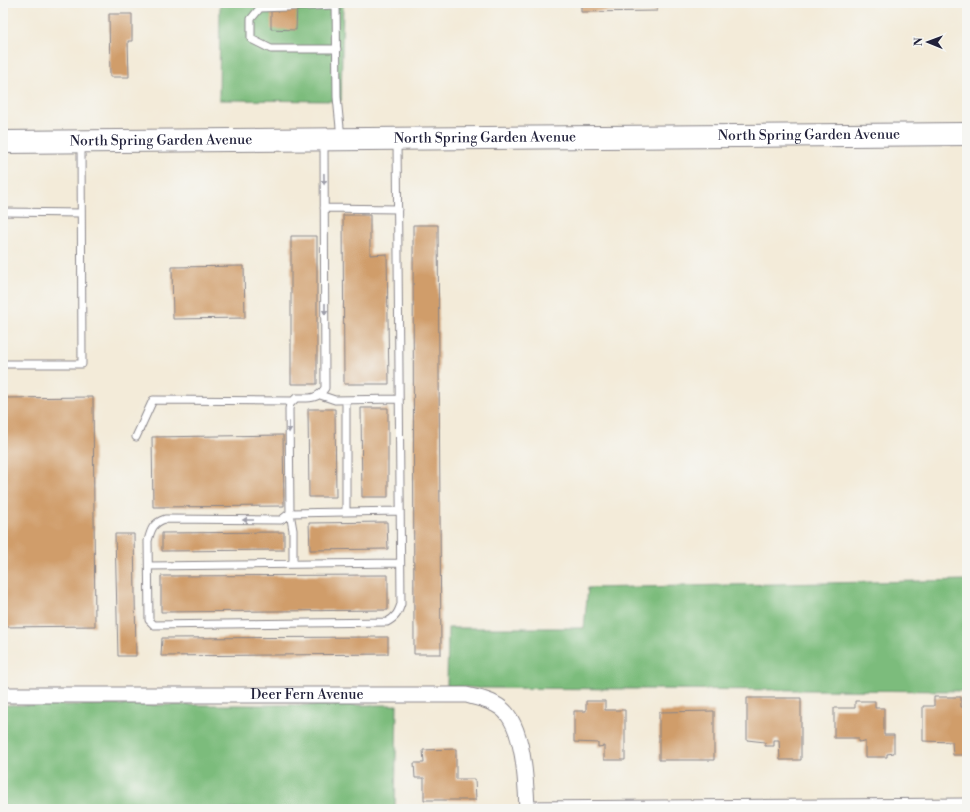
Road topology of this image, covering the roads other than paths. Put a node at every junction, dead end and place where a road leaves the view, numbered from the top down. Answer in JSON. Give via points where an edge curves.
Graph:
{"nodes":[{"id":1,"x":336,"y":4,"type":"edge"},
{"id":2,"x":337,"y":49,"type":"junction"},
{"id":3,"x":967,"y":134,"type":"edge"},
{"id":4,"x":332,"y":140,"type":"junction"},
{"id":5,"x":397,"y":140,"type":"junction"},
{"id":6,"x":3,"y":142,"type":"edge"},
{"id":7,"x":81,"y":142,"type":"junction"},
{"id":8,"x":324,"y":208,"type":"junction"},
{"id":9,"x":398,"y":209,"type":"junction"},
{"id":10,"x":3,"y":212,"type":"edge"},
{"id":11,"x":82,"y":212,"type":"junction"},
{"id":12,"x":3,"y":364,"type":"edge"},
{"id":13,"x":320,"y":396,"type":"junction"},
{"id":14,"x":399,"y":399,"type":"junction"},
{"id":15,"x":346,"y":400,"type":"junction"},
{"id":16,"x":293,"y":401,"type":"junction"},
{"id":17,"x":136,"y":438,"type":"dead end"},
{"id":18,"x":400,"y":511,"type":"junction"},
{"id":19,"x":346,"y":512,"type":"junction"},
{"id":20,"x":290,"y":513,"type":"junction"},
{"id":21,"x":400,"y":563,"type":"junction"},
{"id":22,"x":293,"y":564,"type":"junction"},
{"id":23,"x":149,"y":566,"type":"junction"},
{"id":24,"x":3,"y":695,"type":"edge"},
{"id":25,"x":967,"y":806,"type":"edge"},
{"id":26,"x":527,"y":809,"type":"edge"}],
"edges":[{"from":1,"to":2,"type":"lane"},
{"from":1,"to":2,"type":"lane","via":[[260,8],[251,19],[251,39],[271,49]]},
{"from":2,"to":4,"type":"lane","via":[[337,97]]},
{"from":3,"to":5,"type":"highway","name":"North Spring Garden Avenue"},
{"from":4,"to":5,"type":"highway","name":"North Spring Garden Avenue"},
{"from":4,"to":7,"type":"highway","name":"North Spring Garden Avenue"},
{"from":4,"to":8,"type":"lane","one_way":true},
{"from":5,"to":9,"type":"lane"},
{"from":6,"to":7,"type":"highway","name":"North Spring Garden Avenue"},
{"from":7,"to":11,"type":"lane"},
{"from":8,"to":9,"type":"lane"},
{"from":8,"to":13,"type":"lane","one_way":true,"via":[[325,388]]},
{"from":9,"to":14,"type":"lane"},
{"from":10,"to":11,"type":"lane"},
{"from":11,"to":12,"type":"lane","via":[[82,364]]},
{"from":13,"to":15,"type":"lane"},
{"from":13,"to":16,"type":"lane","via":[[296,398]]},
{"from":14,"to":15,"type":"lane"},
{"from":14,"to":18,"type":"lane"},
{"from":15,"to":19,"type":"lane"},
{"from":16,"to":17,"type":"lane","via":[[153,400]]},
{"from":16,"to":20,"type":"lane","one_way":true,"via":[[289,409]]},
{"from":18,"to":19,"type":"lane"},
{"from":18,"to":21,"type":"lane"},
{"from":19,"to":20,"type":"lane"},
{"from":20,"to":22,"type":"lane"},
{"from":20,"to":23,"type":"lane","one_way":true,"via":[[280,520],[165,519],[156,522],[151,528],[148,541]]},
{"from":21,"to":22,"type":"lane"},
{"from":21,"to":23,"type":"lane","via":[[401,604],[395,618],[387,622],[184,625],[154,625],[149,620]]},
{"from":22,"to":23,"type":"lane"},
{"from":24,"to":26,"type":"street","name":"Deer Fern Avenue","via":[[466,695],[485,699],[502,708],[516,729],[526,778]]},
{"from":25,"to":26,"type":"street"}]}
